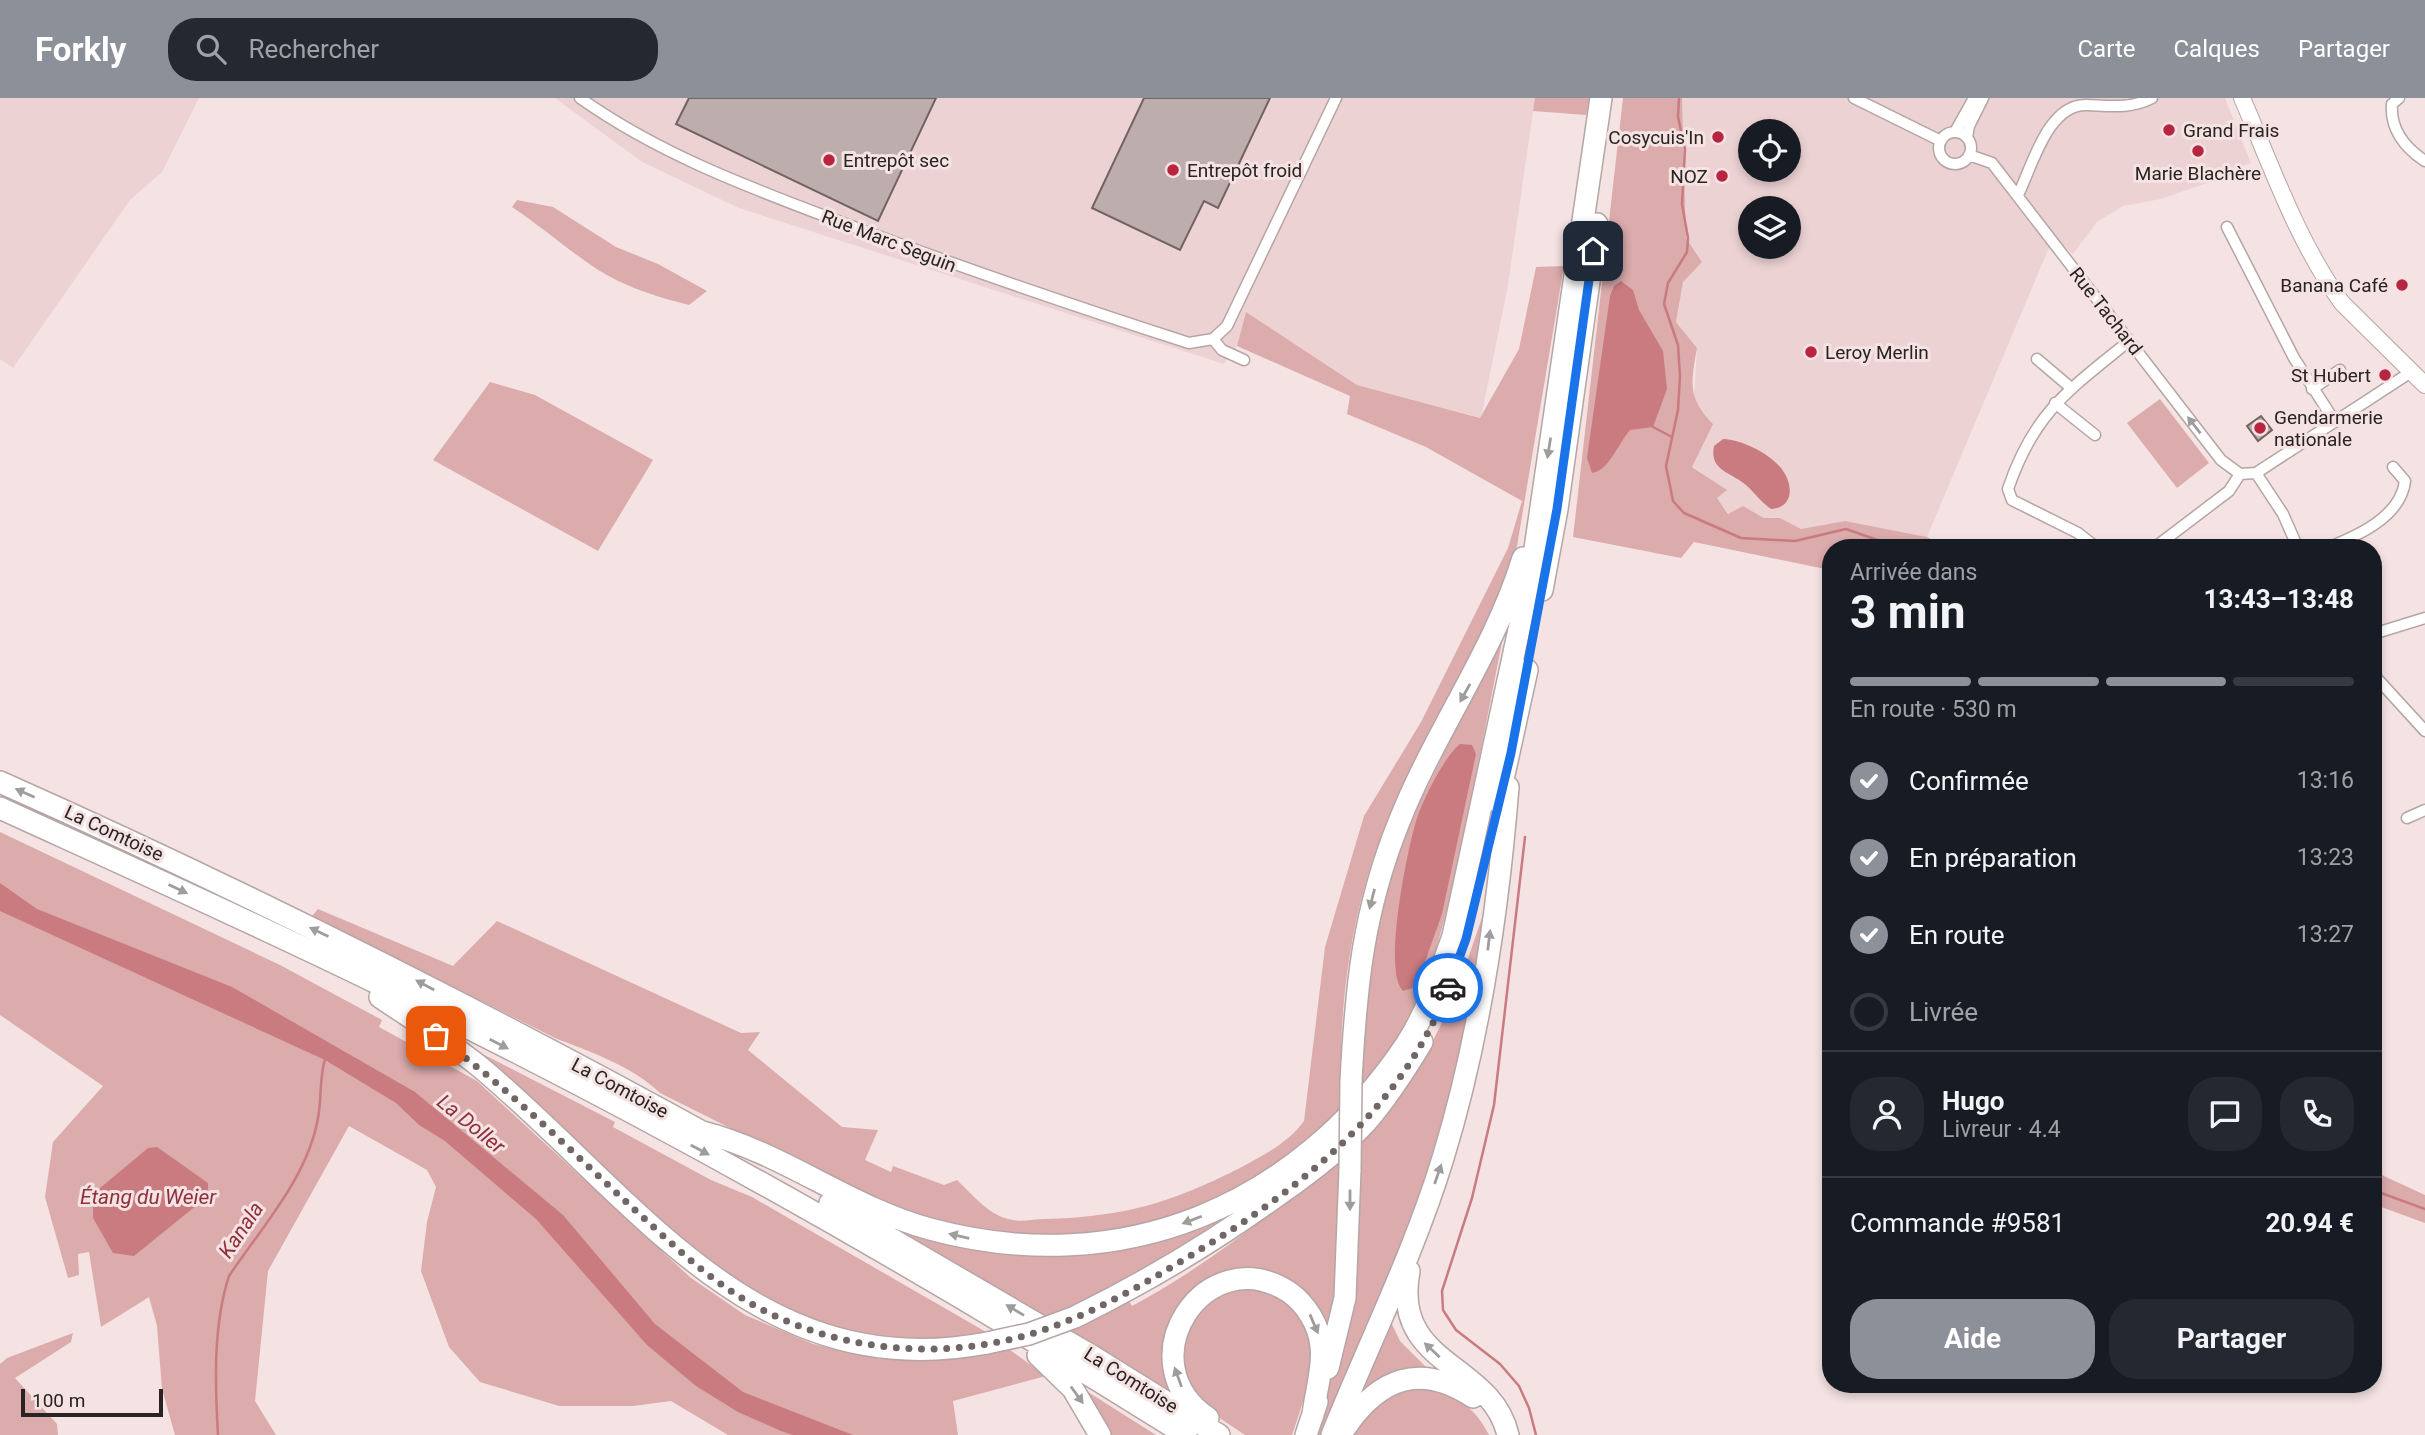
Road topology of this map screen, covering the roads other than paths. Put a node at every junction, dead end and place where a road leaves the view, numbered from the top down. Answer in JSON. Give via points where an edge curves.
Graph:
{"nodes":[{"id":1,"x":580,"y":98,"type":"edge"},
{"id":2,"x":1336,"y":98,"type":"edge"},
{"id":3,"x":1601,"y":98,"type":"edge"},
{"id":4,"x":1615,"y":98,"type":"edge"},
{"id":5,"x":1854,"y":98,"type":"edge"},
{"id":6,"x":1974,"y":98,"type":"edge"},
{"id":7,"x":1983,"y":98,"type":"edge"},
{"id":8,"x":2152,"y":98,"type":"edge"},
{"id":9,"x":2242,"y":98,"type":"edge"},
{"id":10,"x":2399,"y":98,"type":"edge"},
{"id":11,"x":1955,"y":132,"type":"junction"},
{"id":12,"x":1967,"y":137,"type":"junction"},
{"id":13,"x":1941,"y":141,"type":"junction"},
{"id":14,"x":1969,"y":155,"type":"junction"},
{"id":15,"x":2425,"y":161,"type":"edge"},
{"id":16,"x":2018,"y":195,"type":"junction"},
{"id":17,"x":2227,"y":227,"type":"dead end"},
{"id":18,"x":1213,"y":339,"type":"junction"},
{"id":19,"x":2129,"y":341,"type":"junction"},
{"id":20,"x":2038,"y":359,"type":"dead end"},
{"id":21,"x":1244,"y":360,"type":"dead end"},
{"id":22,"x":2340,"y":370,"type":"dead end"},
{"id":23,"x":2411,"y":372,"type":"junction"},
{"id":24,"x":2425,"y":385,"type":"edge"},
{"id":25,"x":2070,"y":387,"type":"junction"},
{"id":26,"x":2312,"y":389,"type":"junction"},
{"id":27,"x":2055,"y":403,"type":"junction"},
{"id":28,"x":2335,"y":422,"type":"junction"},
{"id":29,"x":2095,"y":435,"type":"dead end"},
{"id":30,"x":2393,"y":467,"type":"dead end"},
{"id":31,"x":2256,"y":473,"type":"junction"},
{"id":32,"x":2239,"y":474,"type":"junction"},
{"id":33,"x":1539,"y":506,"type":"junction"},
{"id":34,"x":2086,"y":539,"type":"edge"},
{"id":35,"x":2166,"y":539,"type":"edge"},
{"id":36,"x":2294,"y":539,"type":"edge"},
{"id":37,"x":2348,"y":539,"type":"edge"},
{"id":38,"x":2425,"y":618,"type":"edge"},
{"id":39,"x":2382,"y":631,"type":"edge"},
{"id":40,"x":2382,"y":684,"type":"edge"},
{"id":41,"x":2425,"y":731,"type":"edge"},
{"id":42,"x":1511,"y":753,"type":"junction"},
{"id":43,"x":0,"y":782,"type":"edge"},
{"id":44,"x":0,"y":808,"type":"edge"},
{"id":45,"x":2425,"y":810,"type":"edge"},
{"id":46,"x":2407,"y":818,"type":"dead end"},
{"id":47,"x":306,"y":949,"type":"junction"},
{"id":48,"x":702,"y":1132,"type":"junction"},
{"id":49,"x":1415,"y":1238,"type":"junction"},
{"id":50,"x":1001,"y":1321,"type":"junction"},
{"id":51,"x":1310,"y":1425,"type":"edge"},
{"id":52,"x":1100,"y":1435,"type":"edge"},
{"id":53,"x":1186,"y":1435,"type":"edge"},
{"id":54,"x":1219,"y":1435,"type":"edge"},
{"id":55,"x":1226,"y":1435,"type":"edge"},
{"id":56,"x":1332,"y":1435,"type":"edge"},
{"id":57,"x":1339,"y":1435,"type":"edge"},
{"id":58,"x":1496,"y":1435,"type":"edge"},
{"id":59,"x":1508,"y":1435,"type":"edge"}],
"edges":[{"from":1,"to":18,"type":"street","name":"Rue Marc Seguin","via":[[624,128],[720,176],[980,275],[1189,343]]},
{"from":2,"to":18,"type":"street","via":[[1227,326]]},
{"from":3,"to":33,"type":"highway","one_way":true},
{"from":4,"to":42,"type":"highway","via":[[1557,509]]},
{"from":5,"to":13,"type":"street"},
{"from":6,"to":11,"type":"street"},
{"from":7,"to":12,"type":"street"},
{"from":8,"to":16,"type":"street","via":[[2125,107],[2086,104],[2064,111],[2053,122]]},
{"from":9,"to":23,"type":"main road","via":[[2294,220],[2331,288]]},
{"from":10,"to":15,"type":"street","via":[[2391,110],[2402,143]]},
{"from":11,"to":12,"type":"street"},
{"from":11,"to":13,"type":"street"},
{"from":12,"to":14,"type":"street"},
{"from":13,"to":14,"type":"street","via":[[1940,151],[1948,162],[1962,162]]},
{"from":14,"to":16,"type":"street","name":"Rue Tachard","via":[[1992,163]]},
{"from":16,"to":19,"type":"street","name":"Rue Tachard"},
{"from":17,"to":26,"type":"street"},
{"from":18,"to":21,"type":"street"},
{"from":19,"to":25,"type":"street"},
{"from":32,"to":19,"type":"street","name":"Rue Tachard","one_way":true,"via":[[2221,460]]},
{"from":20,"to":25,"type":"street"},
{"from":22,"to":26,"type":"street"},
{"from":23,"to":24,"type":"main road"},
{"from":23,"to":28,"type":"street"},
{"from":25,"to":27,"type":"street"},
{"from":26,"to":28,"type":"street"},
{"from":27,"to":29,"type":"street"},
{"from":27,"to":34,"type":"street","via":[[2028,443],[2008,495]]},
{"from":28,"to":31,"type":"street"},
{"from":30,"to":37,"type":"street","via":[[2405,481],[2403,493],[2386,514]]},
{"from":31,"to":32,"type":"street"},
{"from":31,"to":36,"type":"street"},
{"from":32,"to":35,"type":"street","via":[[2229,492]]},
{"from":33,"to":48,"type":"highway","one_way":true,"via":[[1529,582],[1491,770],[1454,936],[1435,988],[1408,1041],[1372,1090],[1339,1128],[1298,1162],[1216,1211],[1169,1228],[1068,1245],[1019,1244],[969,1239],[894,1217],[736,1140]]},
{"from":33,"to":51,"type":"highway","one_way":true,"bridge":true,"via":[[1496,632],[1399,820],[1376,884],[1356,987],[1345,1298]]},
{"from":38,"to":39,"type":"street"},
{"from":40,"to":41,"type":"street"},
{"from":42,"to":47,"type":"highway","bridge":true,"via":[[1466,939],[1445,995],[1402,1075],[1366,1122],[1315,1168],[1221,1237],[1154,1278],[1075,1317],[987,1343],[928,1349],[849,1342],[774,1316],[687,1257],[480,1067],[374,993],[322,967]]},
{"from":49,"to":42,"type":"highway","one_way":true,"via":[[1446,1148],[1481,1008]]},
{"from":48,"to":43,"type":"highway","name":"La Comtoise","one_way":true,"via":[[380,962]]},
{"from":44,"to":47,"type":"highway","name":"La Comtoise","one_way":true},
{"from":45,"to":46,"type":"street"},
{"from":47,"to":50,"type":"highway","name":"La Comtoise","one_way":true,"via":[[701,1150]]},
{"from":54,"to":48,"type":"highway","name":"La Comtoise","one_way":true,"via":[[931,1261]]},
{"from":49,"to":56,"type":"highway"},
{"from":59,"to":49,"type":"highway","one_way":true,"via":[[1487,1395],[1424,1343],[1409,1318],[1405,1293]]},
{"from":50,"to":52,"type":"highway","one_way":true,"via":[[1073,1389]]},
{"from":50,"to":53,"type":"highway","name":"La Comtoise"},
{"from":55,"to":51,"type":"highway","one_way":true,"via":[[1185,1394],[1172,1355],[1177,1328],[1192,1304],[1229,1281],[1256,1280],[1281,1287],[1311,1316],[1322,1348]]},
{"from":57,"to":58,"type":"highway","via":[[1373,1393],[1405,1379],[1432,1378],[1455,1385],[1478,1400]]}]}
